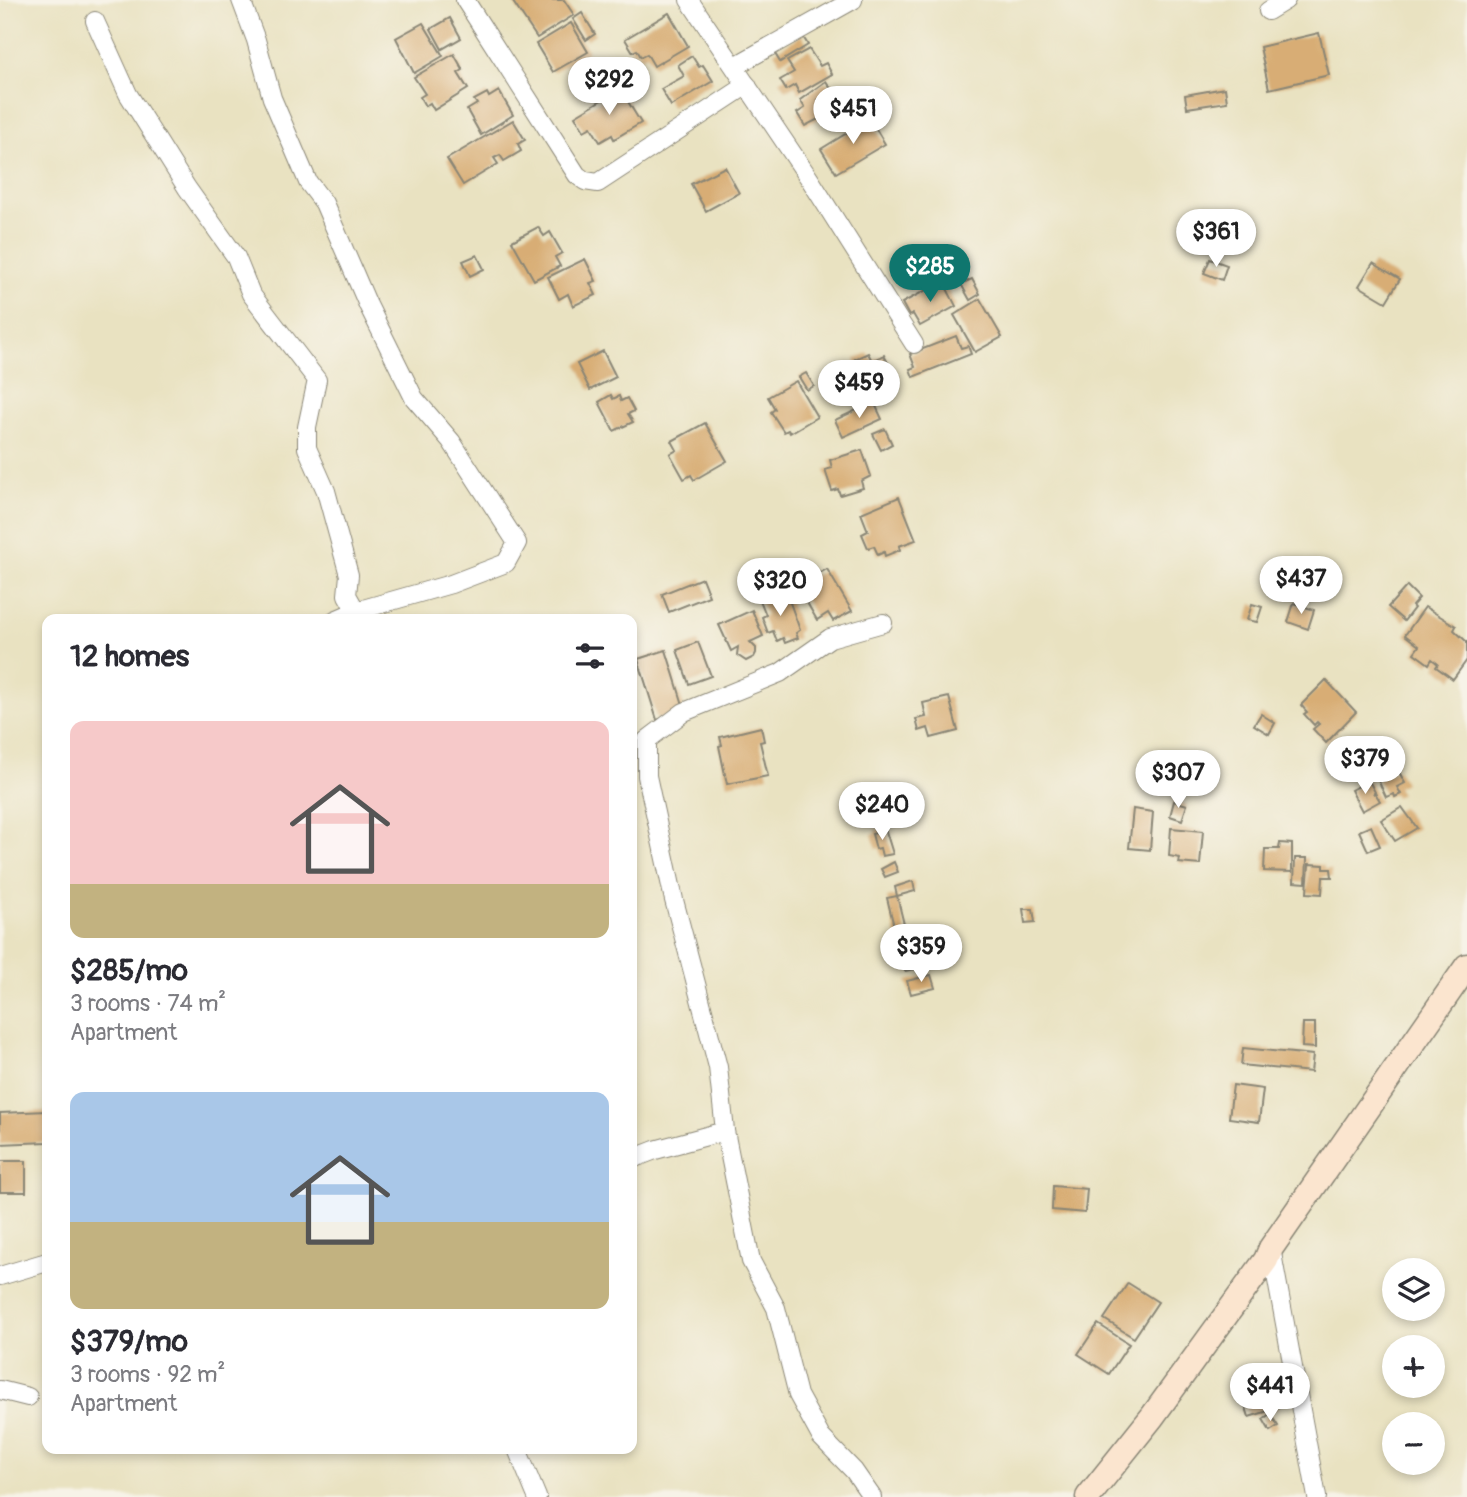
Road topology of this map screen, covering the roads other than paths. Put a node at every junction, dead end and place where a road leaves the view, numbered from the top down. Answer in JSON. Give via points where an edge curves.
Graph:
{"nodes":[{"id":1,"x":241,"y":0,"type":"edge"},
{"id":2,"x":465,"y":0,"type":"edge"},
{"id":3,"x":689,"y":0,"type":"edge"},
{"id":4,"x":853,"y":0,"type":"edge"},
{"id":5,"x":1286,"y":0,"type":"edge"},
{"id":6,"x":1268,"y":11,"type":"dead end"},
{"id":7,"x":95,"y":21,"type":"dead end"},
{"id":8,"x":735,"y":66,"type":"junction"},
{"id":9,"x":747,"y":85,"type":"junction"},
{"id":10,"x":914,"y":344,"type":"dead end"},
{"id":11,"x":356,"y":611,"type":"junction"},
{"id":12,"x":349,"y":614,"type":"edge"},
{"id":13,"x":883,"y":623,"type":"dead end"},
{"id":14,"x":1467,"y":966,"type":"edge"},
{"id":15,"x":725,"y":1131,"type":"junction"},
{"id":16,"x":637,"y":1157,"type":"edge"},
{"id":17,"x":1271,"y":1248,"type":"junction"},
{"id":18,"x":42,"y":1263,"type":"edge"},
{"id":19,"x":0,"y":1276,"type":"edge"},
{"id":20,"x":0,"y":1390,"type":"edge"},
{"id":21,"x":28,"y":1397,"type":"dead end"},
{"id":22,"x":519,"y":1454,"type":"edge"},
{"id":23,"x":537,"y":1497,"type":"edge"},
{"id":24,"x":872,"y":1497,"type":"edge"},
{"id":25,"x":1088,"y":1497,"type":"edge"},
{"id":26,"x":1317,"y":1497,"type":"edge"}],
"edges":[{"from":1,"to":11,"type":"street","via":[[272,98],[308,182],[324,203],[414,398],[451,441],[517,543],[506,563]]},
{"from":2,"to":9,"type":"street","via":[[577,175],[593,184]]},
{"from":3,"to":8,"type":"street"},
{"from":4,"to":8,"type":"street"},
{"from":5,"to":6,"type":"street"},
{"from":7,"to":11,"type":"street","via":[[128,94],[236,257],[251,294],[317,380],[307,448],[326,491],[349,575],[347,595]]},
{"from":8,"to":9,"type":"street"},
{"from":9,"to":10,"type":"street"},
{"from":11,"to":12,"type":"street"},
{"from":13,"to":15,"type":"street","via":[[830,638],[780,673],[684,712],[647,740],[647,776],[718,1067]]},
{"from":14,"to":17,"type":"street"},
{"from":15,"to":16,"type":"street"},
{"from":15,"to":24,"type":"street","via":[[751,1261],[776,1308],[798,1395],[821,1437]]},
{"from":17,"to":25,"type":"street","via":[[1152,1418]]},
{"from":17,"to":26,"type":"street"},
{"from":18,"to":19,"type":"street"},
{"from":20,"to":21,"type":"street"},
{"from":22,"to":23,"type":"street"}]}
